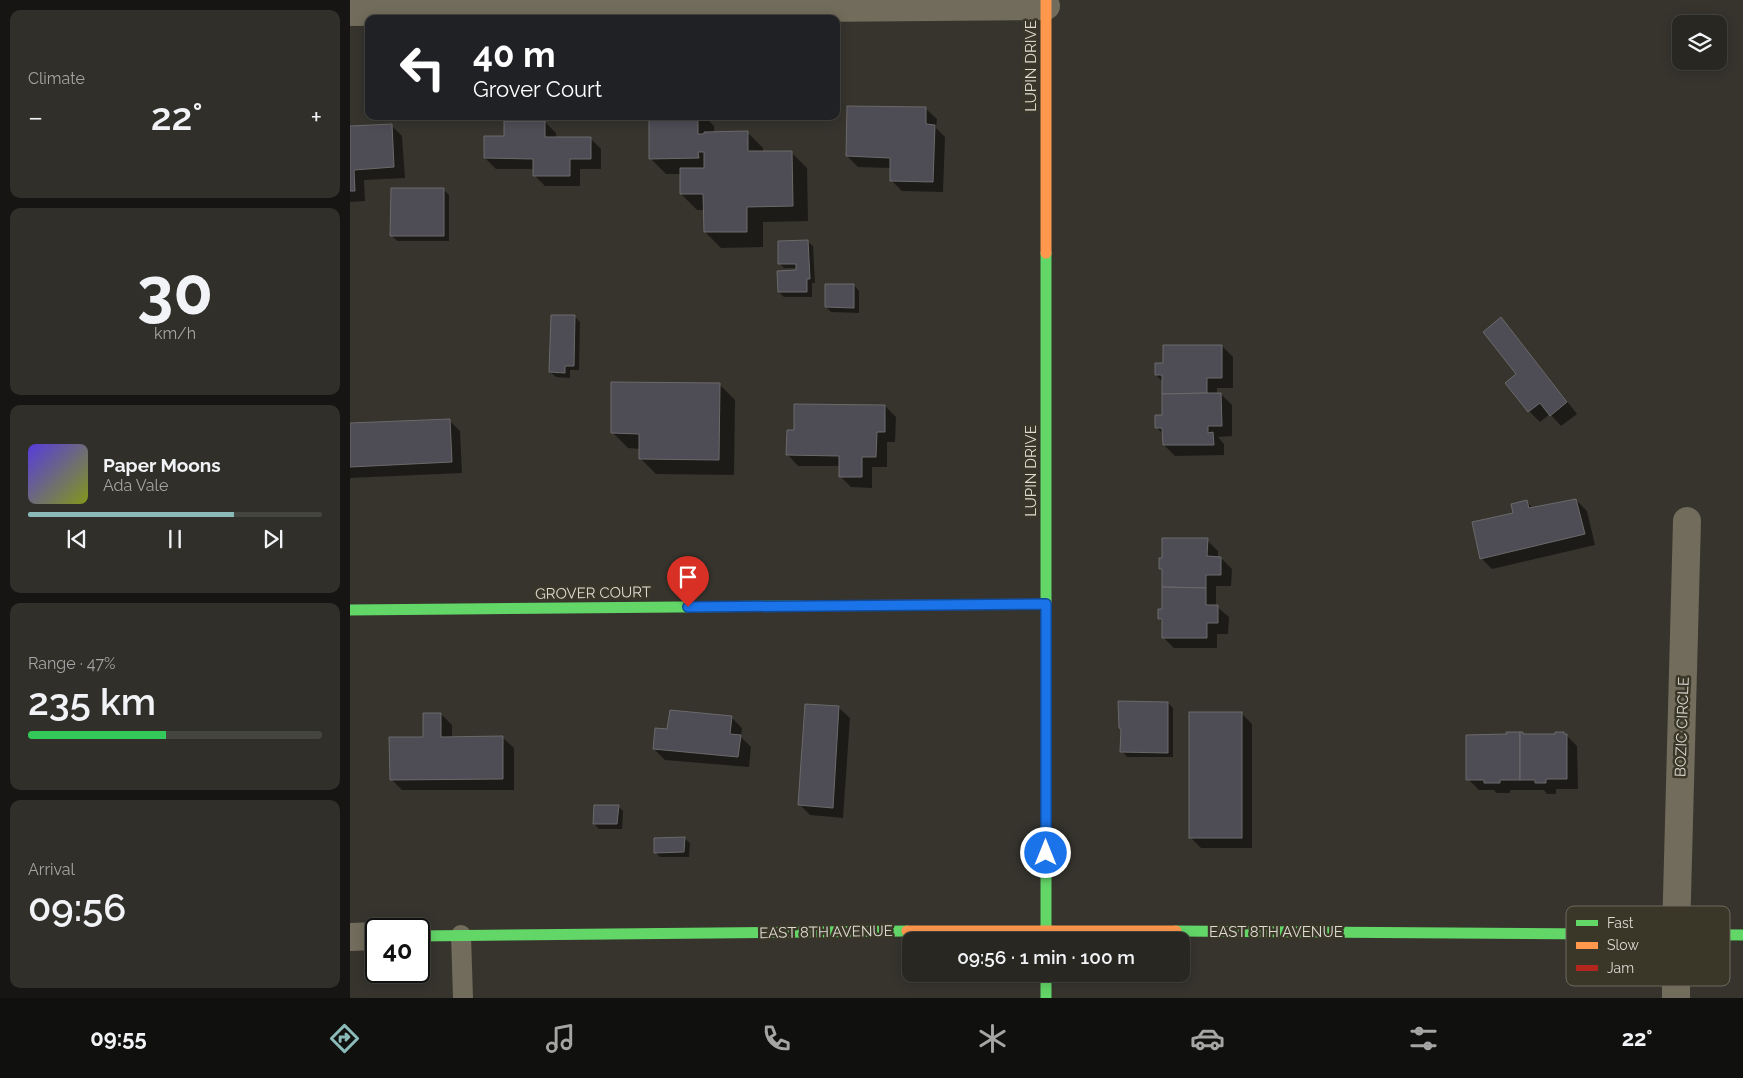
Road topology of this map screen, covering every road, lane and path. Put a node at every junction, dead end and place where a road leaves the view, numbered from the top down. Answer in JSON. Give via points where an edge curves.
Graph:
{"nodes":[{"id":1,"x":1046,"y":3,"type":"edge"},
{"id":2,"x":350,"y":12,"type":"edge"},
{"id":3,"x":1687,"y":521,"type":"dead end"},
{"id":4,"x":1046,"y":604,"type":"junction"},
{"id":5,"x":350,"y":610,"type":"edge"},
{"id":6,"x":1677,"y":906,"type":"edge"},
{"id":7,"x":1046,"y":932,"type":"edge"},
{"id":8,"x":1566,"y":934,"type":"edge"},
{"id":9,"x":1730,"y":935,"type":"edge"},
{"id":10,"x":1743,"y":935,"type":"edge"},
{"id":11,"x":365,"y":936,"type":"edge"},
{"id":12,"x":430,"y":936,"type":"edge"},
{"id":13,"x":461,"y":936,"type":"junction"},
{"id":14,"x":902,"y":936,"type":"edge"},
{"id":15,"x":1190,"y":936,"type":"edge"},
{"id":16,"x":350,"y":937,"type":"edge"},
{"id":17,"x":1046,"y":982,"type":"edge"},
{"id":18,"x":463,"y":998,"type":"edge"},
{"id":19,"x":1046,"y":998,"type":"edge"}],
"edges":[{"from":1,"to":2,"type":"street"},
{"from":1,"to":4,"type":"street","name":"LUPIN DRIVE"},
{"from":3,"to":6,"type":"street","name":"BOZIC CIRCLE"},
{"from":4,"to":5,"type":"street","name":"GROVER COURT"},
{"from":4,"to":7,"type":"street","name":"LUPIN DRIVE"},
{"from":8,"to":15,"type":"street","name":"EAST 8TH AVENUE"},
{"from":9,"to":10,"type":"street","name":"EAST 8TH AVENUE"},
{"from":11,"to":16,"type":"street"},
{"from":12,"to":13,"type":"street","name":"EAST 8TH AVENUE"},
{"from":13,"to":14,"type":"street","name":"EAST 8TH AVENUE"},
{"from":13,"to":18,"type":"lane"},
{"from":17,"to":19,"type":"street"}]}
